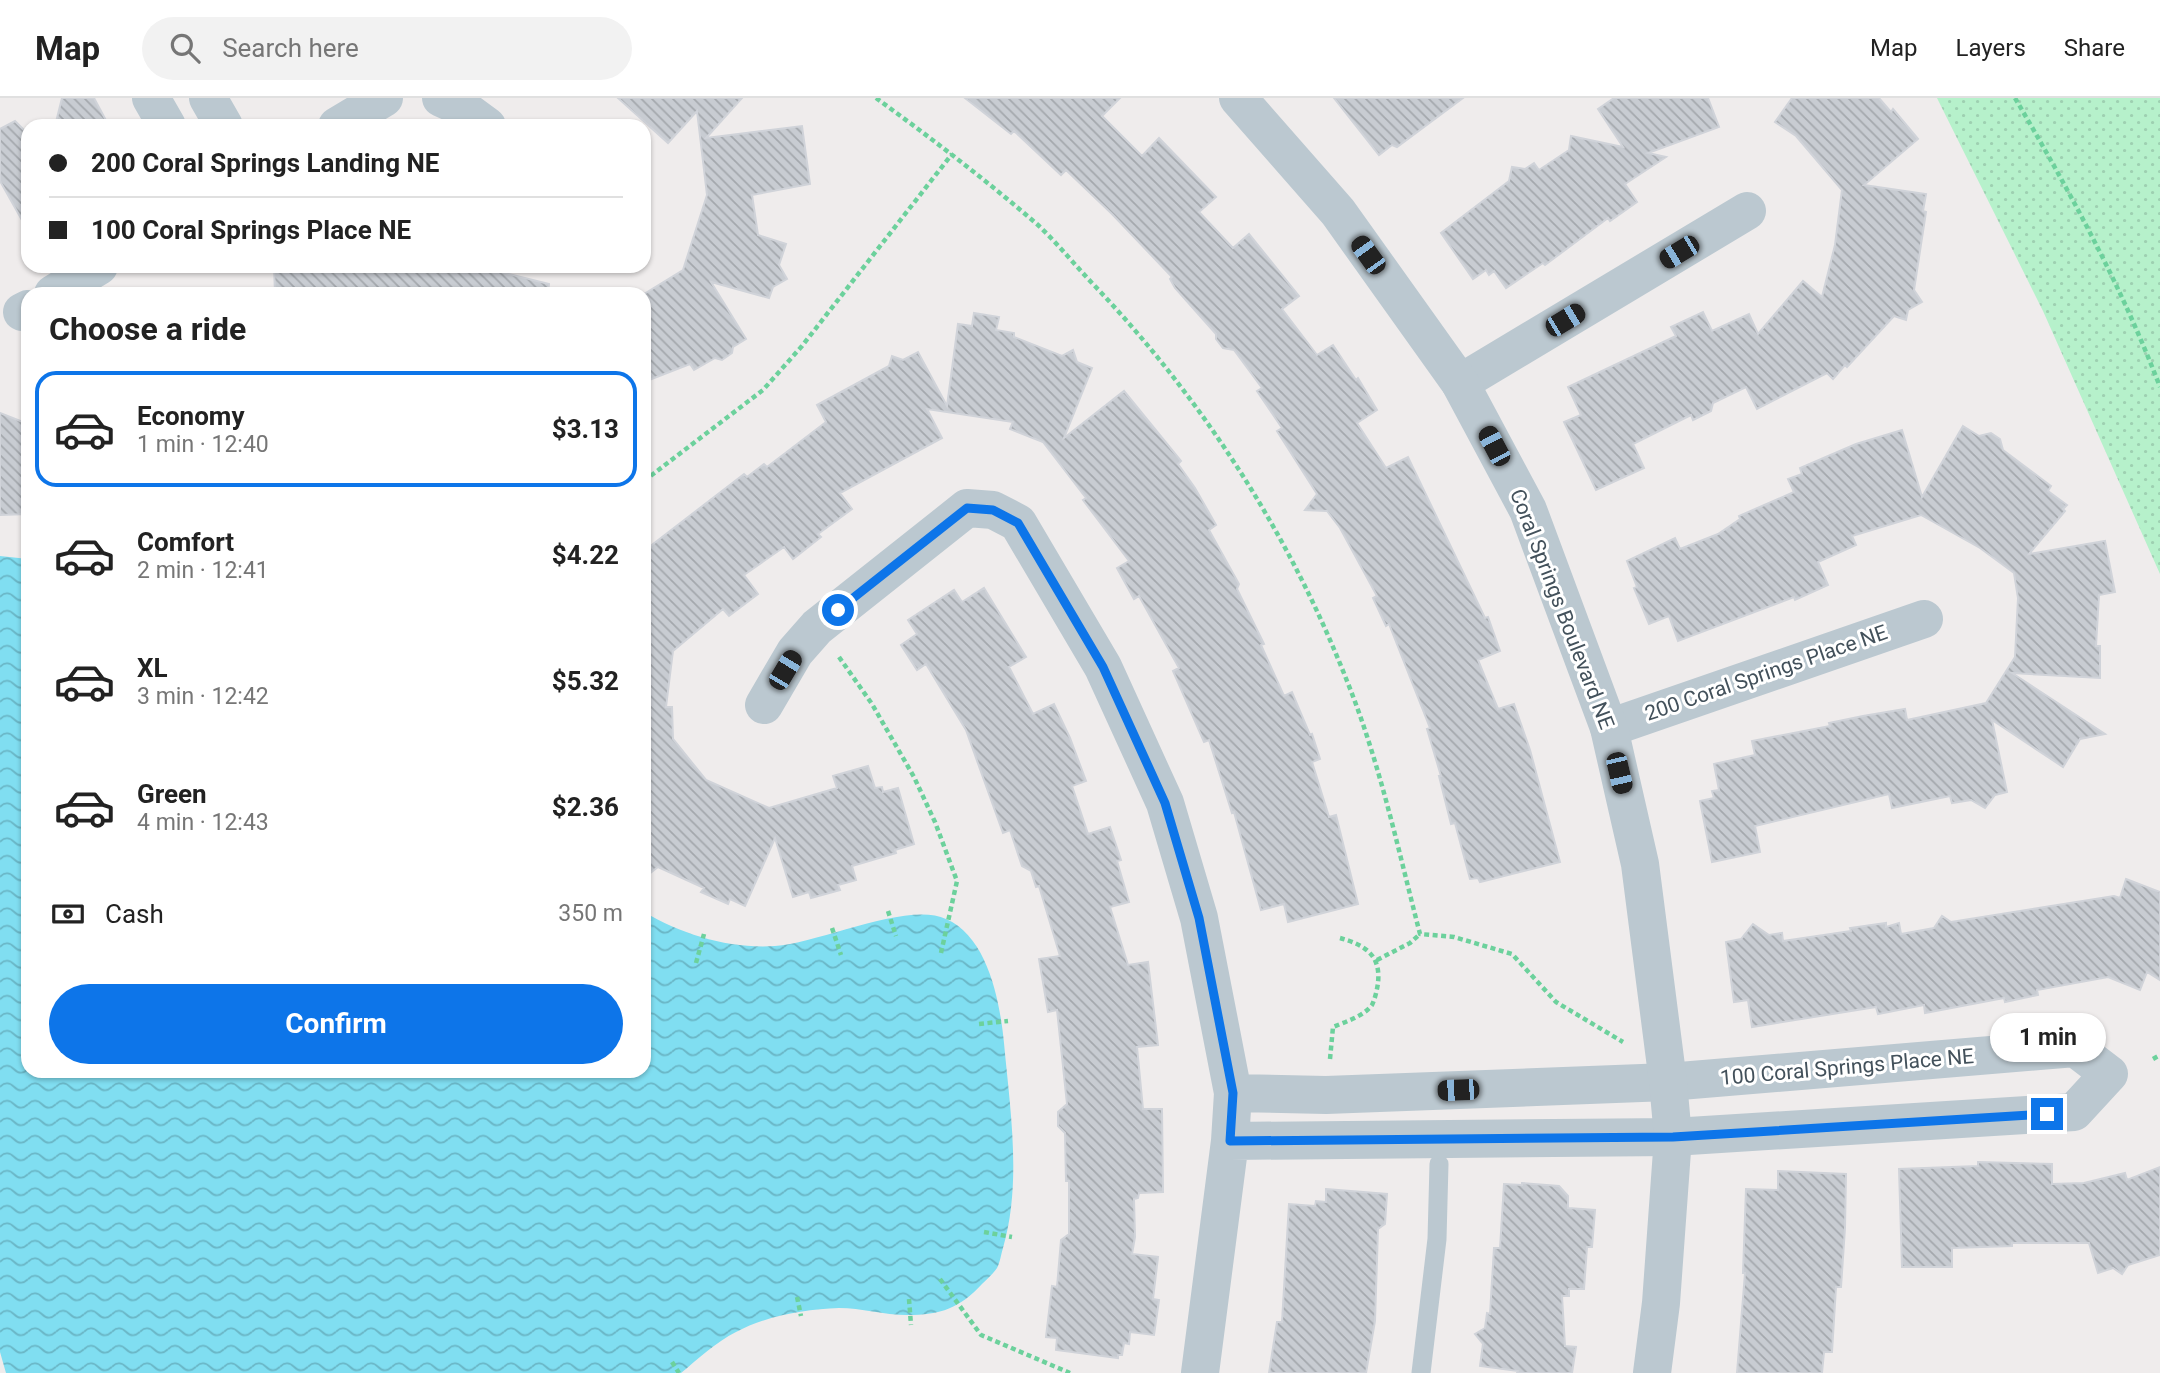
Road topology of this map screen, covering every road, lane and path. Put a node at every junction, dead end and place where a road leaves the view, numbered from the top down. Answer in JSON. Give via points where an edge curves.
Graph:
{"nodes":[{"id":1,"x":151,"y":98,"type":"edge"},
{"id":2,"x":208,"y":98,"type":"edge"},
{"id":3,"x":384,"y":98,"type":"edge"},
{"id":4,"x":441,"y":98,"type":"edge"},
{"id":5,"x":876,"y":98,"type":"edge"},
{"id":6,"x":2015,"y":98,"type":"edge"},
{"id":7,"x":1243,"y":100,"type":"edge"},
{"id":8,"x":163,"y":119,"type":"edge"},
{"id":9,"x":220,"y":119,"type":"edge"},
{"id":10,"x":349,"y":119,"type":"edge"},
{"id":11,"x":477,"y":119,"type":"edge"},
{"id":12,"x":952,"y":154,"type":"junction"},
{"id":13,"x":1747,"y":211,"type":"dead end"},
{"id":14,"x":87,"y":273,"type":"edge"},
{"id":15,"x":64,"y":287,"type":"edge"},
{"id":16,"x":1460,"y":383,"type":"junction"},
{"id":17,"x":2160,"y":387,"type":"edge"},
{"id":18,"x":651,"y":476,"type":"edge"},
{"id":19,"x":1924,"y":619,"type":"dead end"},
{"id":20,"x":836,"y":654,"type":"dead end"},
{"id":21,"x":764,"y":705,"type":"dead end"},
{"id":22,"x":1609,"y":728,"type":"junction"},
{"id":23,"x":888,"y":911,"type":"dead end"},
{"id":24,"x":832,"y":928,"type":"dead end"},
{"id":25,"x":704,"y":934,"type":"dead end"},
{"id":26,"x":1420,"y":934,"type":"junction"},
{"id":27,"x":896,"y":936,"type":"dead end"},
{"id":28,"x":1340,"y":938,"type":"dead end"},
{"id":29,"x":941,"y":953,"type":"dead end"},
{"id":30,"x":841,"y":955,"type":"dead end"},
{"id":31,"x":1377,"y":960,"type":"junction"},
{"id":32,"x":696,"y":963,"type":"dead end"},
{"id":33,"x":1008,"y":1021,"type":"dead end"},
{"id":34,"x":979,"y":1024,"type":"dead end"},
{"id":35,"x":1623,"y":1042,"type":"dead end"},
{"id":36,"x":2160,"y":1055,"type":"edge"},
{"id":37,"x":2153,"y":1059,"type":"dead end"},
{"id":38,"x":1329,"y":1065,"type":"dead end"},
{"id":39,"x":1668,"y":1082,"type":"junction"},
{"id":40,"x":1233,"y":1093,"type":"junction"},
{"id":41,"x":1673,"y":1137,"type":"junction"},
{"id":42,"x":1230,"y":1141,"type":"junction"},
{"id":43,"x":1439,"y":1164,"type":"dead end"},
{"id":44,"x":984,"y":1232,"type":"dead end"},
{"id":45,"x":1012,"y":1237,"type":"dead end"},
{"id":46,"x":940,"y":1279,"type":"dead end"},
{"id":47,"x":797,"y":1297,"type":"dead end"},
{"id":48,"x":909,"y":1299,"type":"dead end"},
{"id":49,"x":801,"y":1317,"type":"dead end"},
{"id":50,"x":911,"y":1325,"type":"dead end"},
{"id":51,"x":672,"y":1362,"type":"dead end"},
{"id":52,"x":679,"y":1373,"type":"edge"},
{"id":53,"x":1070,"y":1373,"type":"edge"},
{"id":54,"x":1200,"y":1373,"type":"edge"},
{"id":55,"x":1421,"y":1373,"type":"edge"},
{"id":56,"x":1652,"y":1373,"type":"edge"}],
"edges":[{"from":1,"to":8,"type":"street"},
{"from":2,"to":9,"type":"street"},
{"from":3,"to":10,"type":"street"},
{"from":4,"to":11,"type":"street"},
{"from":5,"to":12,"type":"path"},
{"from":6,"to":17,"type":"path","via":[[2107,264]]},
{"from":7,"to":16,"type":"street","name":"Coral Springs Boulevard NE","via":[[1338,212]]},
{"from":12,"to":18,"type":"path","via":[[763,390]]},
{"from":12,"to":26,"type":"path","via":[[1040,227],[1127,320],[1193,403],[1270,520],[1348,681],[1384,788]]},
{"from":13,"to":16,"type":"street"},
{"from":14,"to":15,"type":"street"},
{"from":16,"to":22,"type":"street","name":"Coral Springs Boulevard NE","via":[[1528,510]]},
{"from":19,"to":22,"type":"street","name":"200 Coral Springs Place NE"},
{"from":20,"to":29,"type":"path","via":[[872,704],[914,777],[957,881]]},
{"from":21,"to":40,"type":"street","via":[[795,652],[817,627],[967,508],[993,510],[1018,523],[1103,667],[1165,803],[1199,918]]},
{"from":22,"to":39,"type":"street","name":"Coral Springs Boulevard NE","via":[[1640,864]]},
{"from":23,"to":27,"type":"path"},
{"from":24,"to":30,"type":"path"},
{"from":25,"to":32,"type":"path"},
{"from":26,"to":31,"type":"path"},
{"from":26,"to":35,"type":"path","via":[[1454,937],[1512,954],[1556,1002]]},
{"from":28,"to":31,"type":"path","via":[[1359,945]]},
{"from":31,"to":38,"type":"path","via":[[1378,982],[1371,1006],[1333,1027]]},
{"from":33,"to":34,"type":"path"},
{"from":36,"to":37,"type":"path"},
{"from":39,"to":40,"type":"street","via":[[1326,1096]]},
{"from":39,"to":41,"type":"street","name":"Coral Springs Boulevard NE"},
{"from":39,"to":41,"type":"street","name":"100 Coral Springs Place NE","via":[[2075,1048],[2109,1074],[2074,1112]]},
{"from":40,"to":42,"type":"street"},
{"from":41,"to":42,"type":"street"},
{"from":41,"to":56,"type":"street","name":"Coral Springs Boulevard NE"},
{"from":42,"to":54,"type":"street"},
{"from":43,"to":55,"type":"lane","via":[[1436,1252]]},
{"from":44,"to":45,"type":"path"},
{"from":46,"to":53,"type":"path","via":[[981,1335]]},
{"from":47,"to":49,"type":"path"},
{"from":48,"to":50,"type":"path"},
{"from":51,"to":52,"type":"path"}]}
